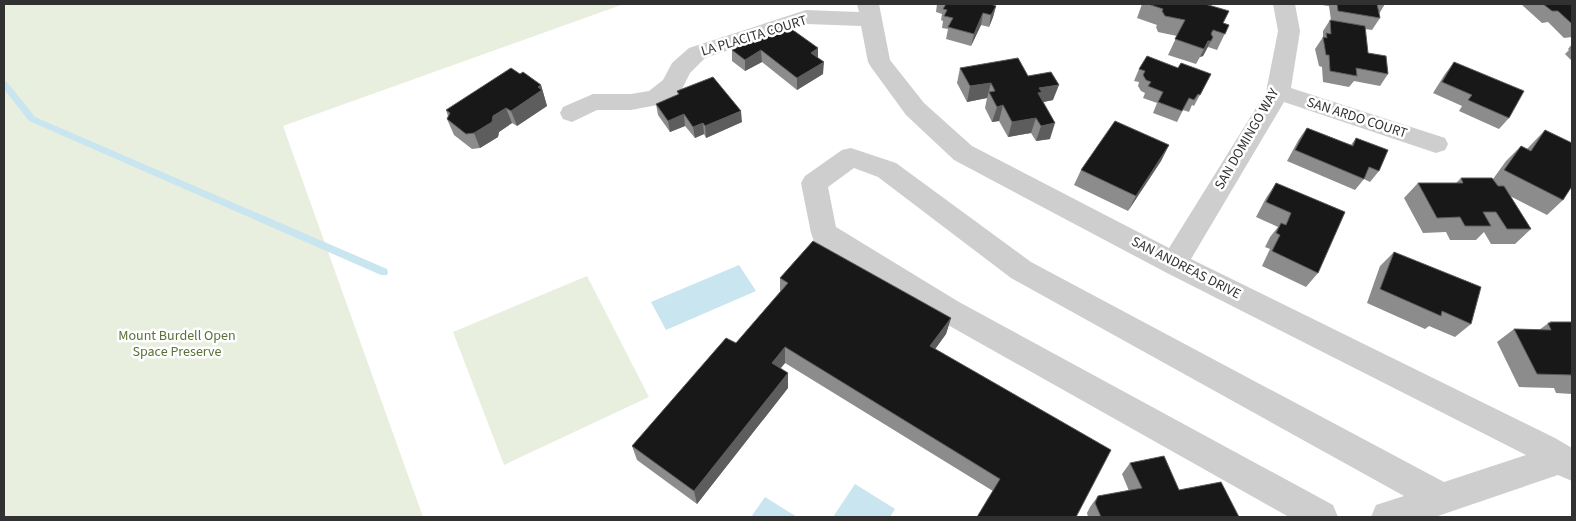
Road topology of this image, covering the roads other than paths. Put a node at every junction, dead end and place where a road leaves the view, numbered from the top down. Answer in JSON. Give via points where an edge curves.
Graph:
{"nodes":[{"id":1,"x":1284,"y":4,"type":"edge"},
{"id":2,"x":869,"y":11,"type":"edge"},
{"id":3,"x":1278,"y":92,"type":"junction"},
{"id":4,"x":572,"y":113,"type":"dead end"},
{"id":5,"x":1436,"y":144,"type":"dead end"},
{"id":6,"x":1175,"y":264,"type":"junction"},
{"id":7,"x":1566,"y":462,"type":"edge"},
{"id":8,"x":1442,"y":499,"type":"junction"},
{"id":9,"x":1321,"y":517,"type":"edge"},
{"id":10,"x":1388,"y":517,"type":"edge"}],
"edges":[{"from":1,"to":3,"type":"street","name":"SAN DOMINGO WAY","via":[[1289,31]]},
{"from":2,"to":4,"type":"street","name":"LA PLACITA COURT","via":[[806,17],[697,53],[680,69],[673,85],[655,98],[593,102]]},
{"from":2,"to":6,"type":"street","name":"SAN ANDREAS DRIVE","via":[[879,62],[916,109],[963,153]]},
{"from":3,"to":5,"type":"street","name":"SAN ARDO COURT"},
{"from":3,"to":6,"type":"street","name":"SAN DOMINGO WAY"},
{"from":6,"to":7,"type":"street","name":"SAN ANDREAS DRIVE","via":[[1544,448]]},
{"from":7,"to":8,"type":"street"},
{"from":8,"to":9,"type":"street","via":[[1020,270],[886,170],[851,157],[814,183],[824,233],[949,311]]},
{"from":8,"to":10,"type":"street"}]}
